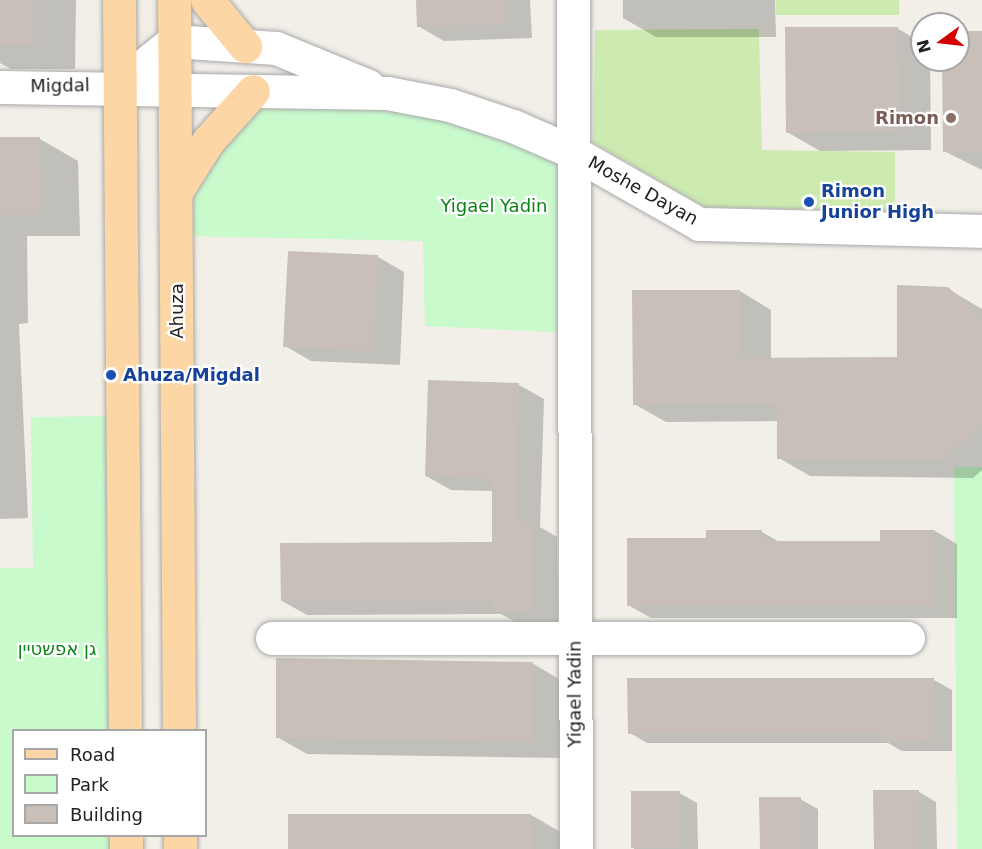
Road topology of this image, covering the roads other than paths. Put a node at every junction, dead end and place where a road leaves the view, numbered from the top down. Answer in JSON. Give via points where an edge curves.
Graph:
{"nodes":[{"id":1,"x":119,"y":0,"type":"edge"},
{"id":2,"x":174,"y":0,"type":"edge"},
{"id":3,"x":207,"y":0,"type":"edge"},
{"id":4,"x":573,"y":0,"type":"edge"},
{"id":5,"x":174,"y":41,"type":"junction"},
{"id":6,"x":245,"y":46,"type":"junction"},
{"id":7,"x":119,"y":85,"type":"junction"},
{"id":8,"x":0,"y":87,"type":"edge"},
{"id":9,"x":176,"y":90,"type":"junction"},
{"id":10,"x":253,"y":91,"type":"junction"},
{"id":11,"x":387,"y":93,"type":"junction"},
{"id":12,"x":573,"y":152,"type":"junction"},
{"id":13,"x":177,"y":190,"type":"junction"},
{"id":14,"x":982,"y":231,"type":"edge"},
{"id":15,"x":272,"y":638,"type":"dead end"},
{"id":16,"x":908,"y":638,"type":"dead end"},
{"id":17,"x":575,"y":640,"type":"junction"},
{"id":18,"x":125,"y":729,"type":"edge"},
{"id":19,"x":179,"y":729,"type":"edge"},
{"id":20,"x":576,"y":849,"type":"edge"}],
"edges":[{"from":1,"to":7,"type":"main road"},
{"from":2,"to":5,"type":"main road","name":"Ahuza"},
{"from":3,"to":6,"type":"main road"},
{"from":4,"to":12,"type":"street","name":"Yigael Yadin"},
{"from":5,"to":6,"type":"street","name":"Moshe Dayan"},
{"from":5,"to":7,"type":"street"},
{"from":5,"to":9,"type":"main road","name":"Ahuza"},
{"from":6,"to":11,"type":"street","name":"Moshe Dayan","via":[[276,48]]},
{"from":7,"to":8,"type":"street","name":"Migdal"},
{"from":7,"to":9,"type":"street","name":"Moshe Dayan"},
{"from":7,"to":18,"type":"main road"},
{"from":9,"to":10,"type":"street","name":"Moshe Dayan"},
{"from":9,"to":13,"type":"main road","name":"Ahuza"},
{"from":10,"to":11,"type":"street","name":"Moshe Dayan"},
{"from":10,"to":13,"type":"main road","via":[[208,141]]},
{"from":11,"to":12,"type":"street","name":"Moshe Dayan","via":[[450,105]]},
{"from":12,"to":14,"type":"street","name":"Moshe Dayan","via":[[699,224]]},
{"from":12,"to":17,"type":"street","name":"Yigael Yadin"},
{"from":13,"to":19,"type":"main road","name":"Ahuza"},
{"from":15,"to":17,"type":"street"},
{"from":16,"to":17,"type":"street"},
{"from":17,"to":20,"type":"street","name":"Yigael Yadin"}]}
